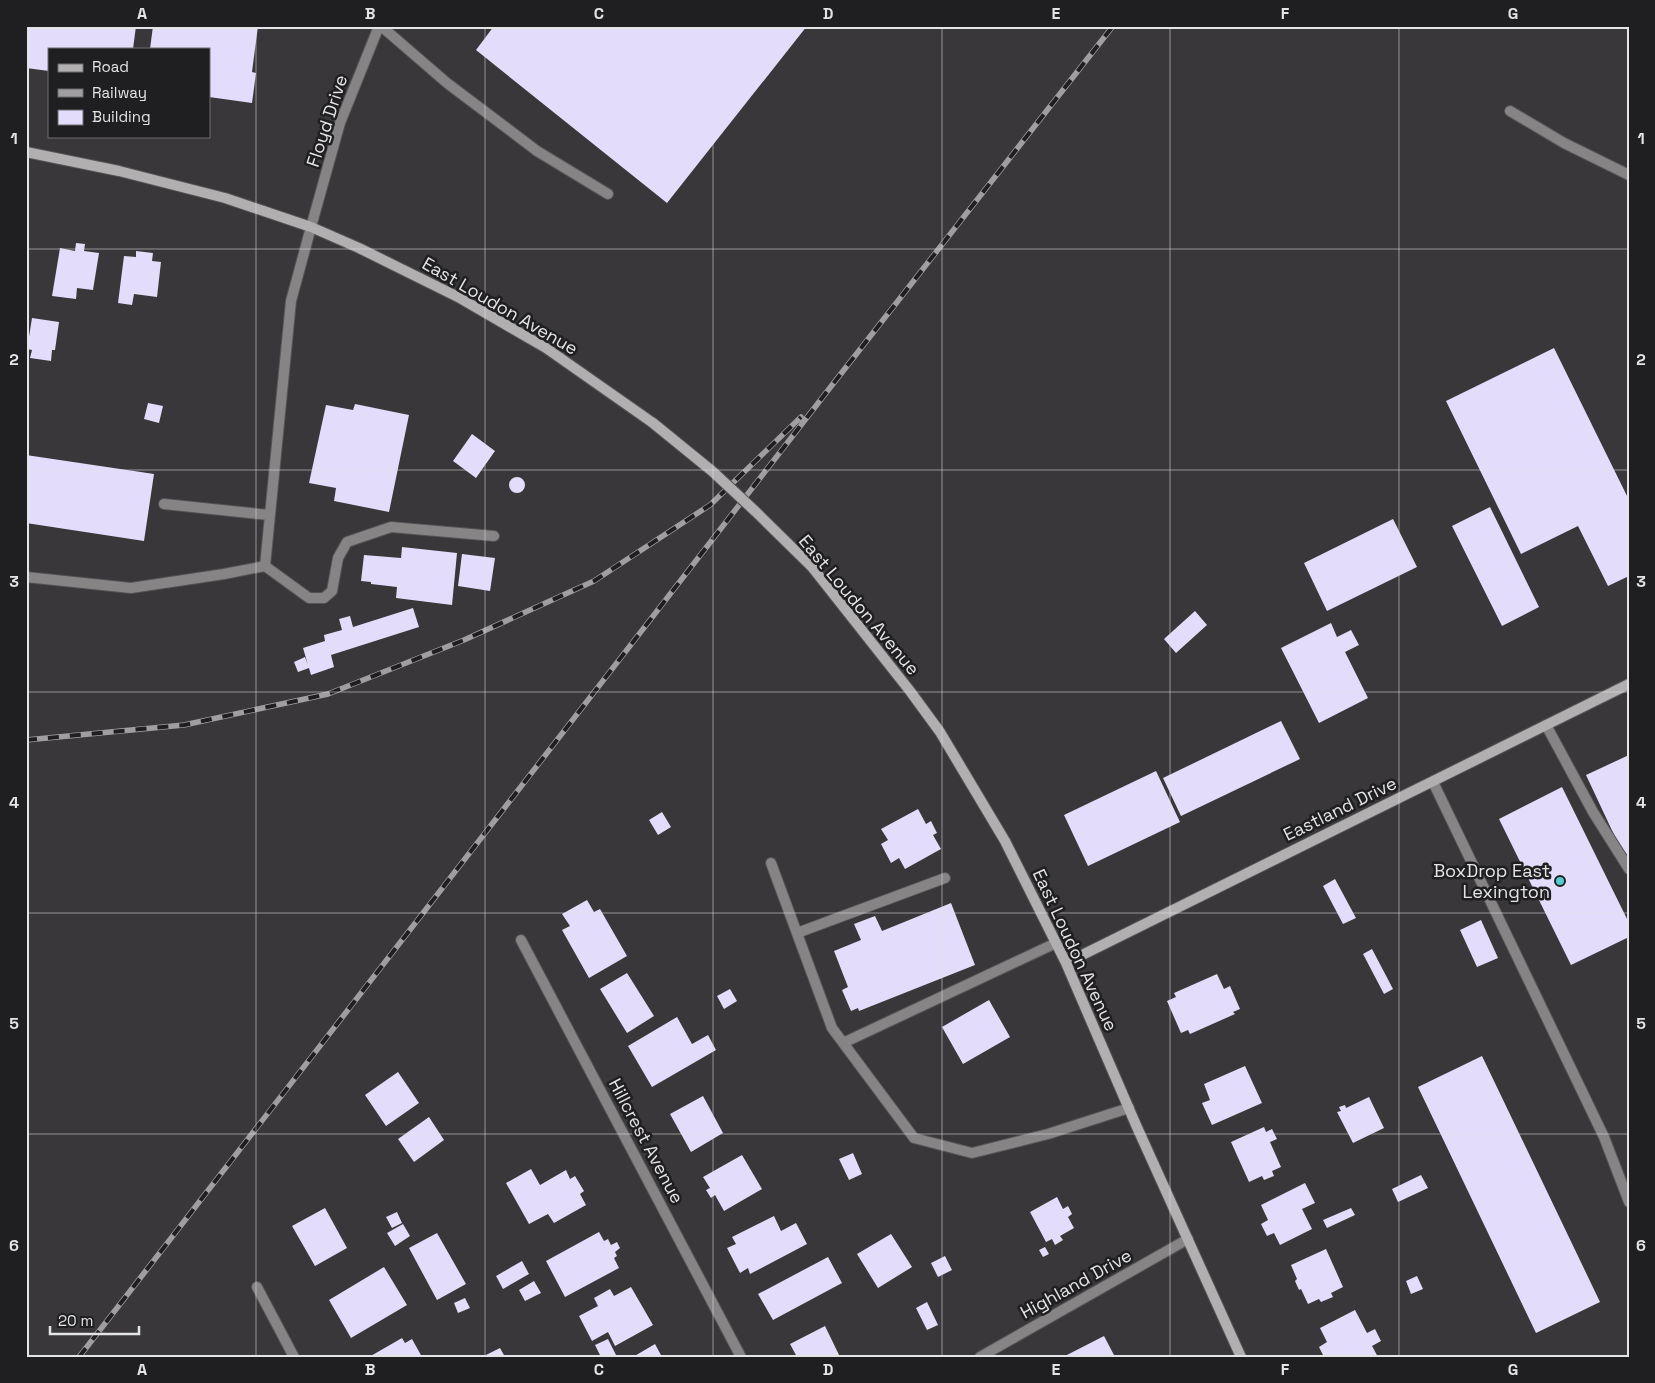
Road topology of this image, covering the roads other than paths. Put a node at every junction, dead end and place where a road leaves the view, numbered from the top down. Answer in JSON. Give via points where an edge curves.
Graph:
{"nodes":[{"id":1,"x":380,"y":26,"type":"edge"},
{"id":2,"x":1510,"y":111,"type":"dead end"},
{"id":3,"x":26,"y":152,"type":"edge"},
{"id":4,"x":1629,"y":175,"type":"edge"},
{"id":5,"x":608,"y":194,"type":"dead end"},
{"id":6,"x":311,"y":227,"type":"junction"},
{"id":7,"x":164,"y":504,"type":"dead end"},
{"id":8,"x":269,"y":515,"type":"junction"},
{"id":9,"x":494,"y":536,"type":"dead end"},
{"id":10,"x":264,"y":566,"type":"junction"},
{"id":11,"x":26,"y":577,"type":"edge"},
{"id":12,"x":1629,"y":684,"type":"edge"},
{"id":13,"x":1546,"y":725,"type":"junction"},
{"id":14,"x":1433,"y":782,"type":"junction"},
{"id":15,"x":771,"y":863,"type":"dead end"},
{"id":16,"x":1629,"y":869,"type":"edge"},
{"id":17,"x":945,"y":878,"type":"dead end"},
{"id":18,"x":797,"y":933,"type":"junction"},
{"id":19,"x":521,"y":940,"type":"dead end"},
{"id":20,"x":1056,"y":942,"type":"junction"},
{"id":21,"x":1066,"y":963,"type":"junction"},
{"id":22,"x":843,"y":1044,"type":"junction"},
{"id":23,"x":1129,"y":1108,"type":"junction"},
{"id":24,"x":1629,"y":1202,"type":"edge"},
{"id":25,"x":1188,"y":1239,"type":"junction"},
{"id":26,"x":257,"y":1287,"type":"dead end"},
{"id":27,"x":294,"y":1357,"type":"edge"},
{"id":28,"x":741,"y":1357,"type":"edge"},
{"id":29,"x":980,"y":1357,"type":"edge"},
{"id":30,"x":1241,"y":1357,"type":"edge"}],
"edges":[{"from":1,"to":5,"type":"street","via":[[447,83],[537,151]]},
{"from":1,"to":6,"type":"street","name":"Floyd Drive","via":[[340,123]]},
{"from":2,"to":4,"type":"street","via":[[1564,143]]},
{"from":3,"to":6,"type":"main road","name":"East Loudon Avenue","via":[[225,198]]},
{"from":6,"to":8,"type":"street","name":"Floyd Drive","via":[[291,300]]},
{"from":6,"to":20,"type":"main road","name":"East Loudon Avenue","bridge":true,"via":[[458,297],[546,348],[653,423],[756,512],[812,567],[940,732],[1005,841]]},
{"from":7,"to":8,"type":"street"},
{"from":8,"to":10,"type":"street","name":"Floyd Drive"},
{"from":9,"to":10,"type":"street","via":[[391,527],[347,542],[338,558],[332,591],[324,598],[309,598]]},
{"from":10,"to":11,"type":"street","via":[[131,588]]},
{"from":12,"to":13,"type":"main road","name":"Eastland Drive"},
{"from":13,"to":14,"type":"main road","name":"Eastland Drive"},
{"from":13,"to":16,"type":"street","via":[[1593,812]]},
{"from":14,"to":21,"type":"main road","name":"Eastland Drive"},
{"from":14,"to":24,"type":"street","via":[[1604,1137]]},
{"from":15,"to":18,"type":"street"},
{"from":17,"to":18,"type":"street"},
{"from":18,"to":22,"type":"street","via":[[832,1028]]},
{"from":19,"to":28,"type":"street","name":"Hillcrest Avenue"},
{"from":20,"to":21,"type":"main road","name":"East Loudon Avenue"},
{"from":20,"to":22,"type":"street"},
{"from":21,"to":23,"type":"main road","name":"East Loudon Avenue"},
{"from":22,"to":23,"type":"street","via":[[914,1138],[972,1153],[1048,1134]]},
{"from":23,"to":25,"type":"main road","name":"East Loudon Avenue"},
{"from":25,"to":29,"type":"street","name":"Highland Drive"},
{"from":25,"to":30,"type":"main road","name":"East Loudon Avenue"},
{"from":26,"to":27,"type":"street"}]}
